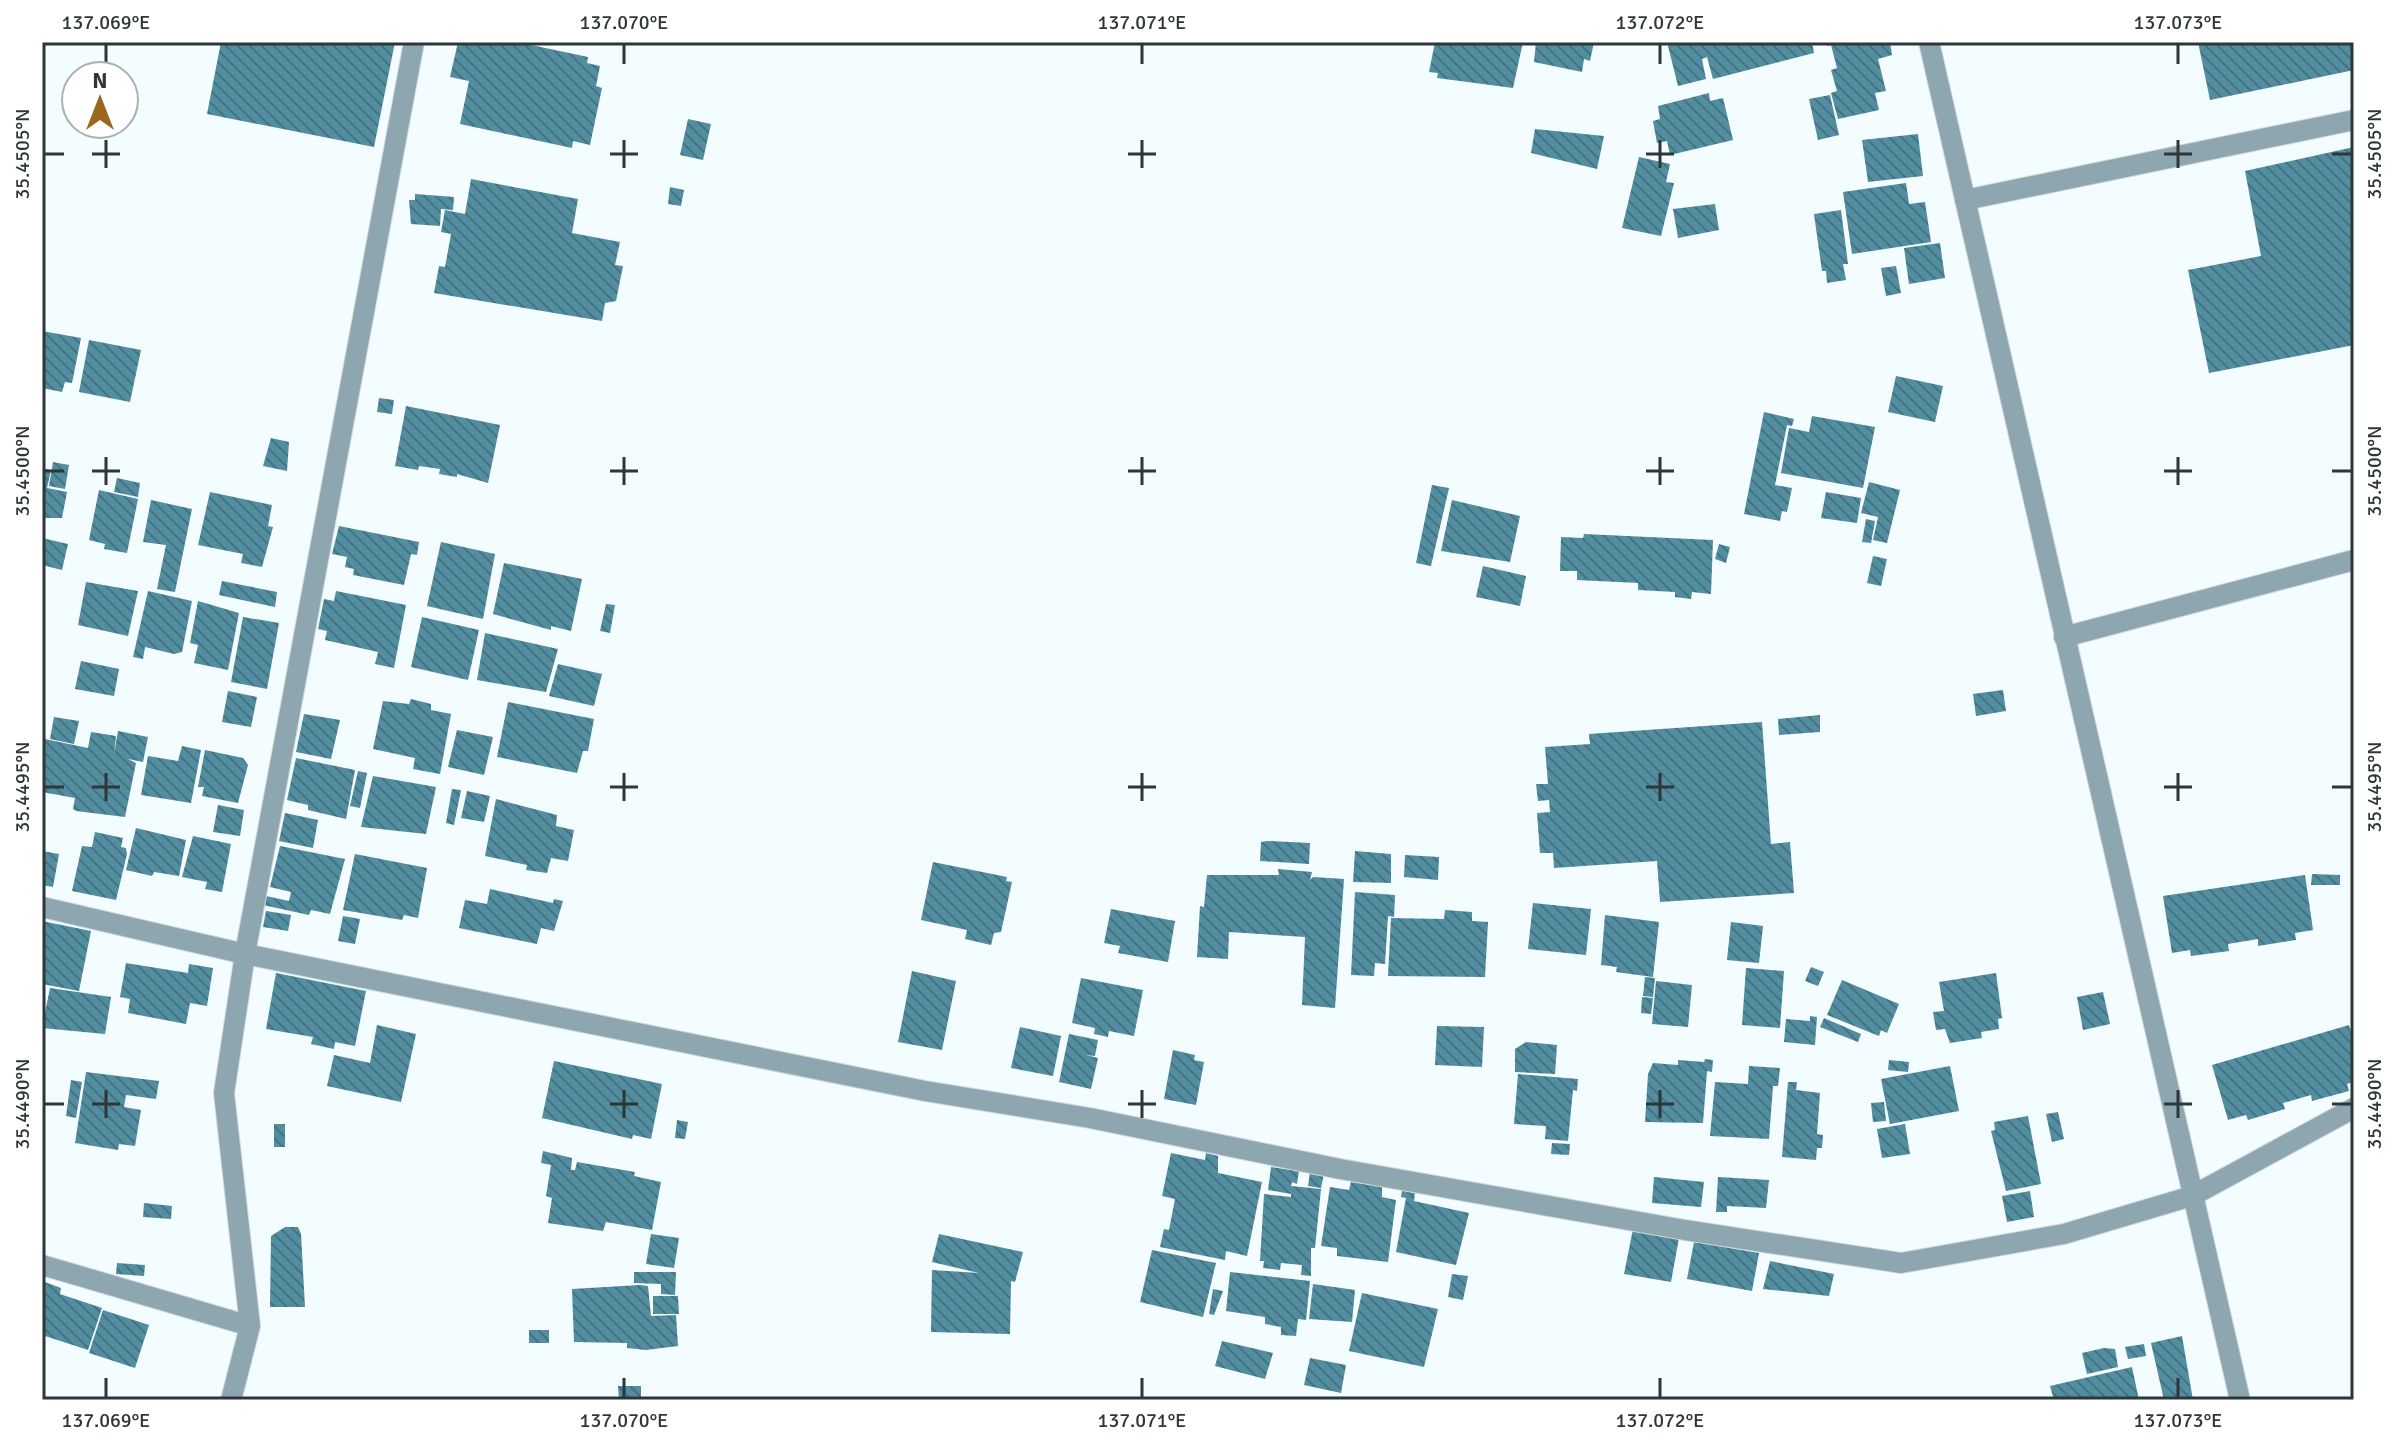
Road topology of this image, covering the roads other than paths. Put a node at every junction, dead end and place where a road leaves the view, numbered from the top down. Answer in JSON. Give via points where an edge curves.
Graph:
{"nodes":[{"id":1,"x":414,"y":42,"type":"edge"},
{"id":2,"x":1929,"y":42,"type":"edge"},
{"id":3,"x":2354,"y":120,"type":"edge"},
{"id":4,"x":1965,"y":200,"type":"junction"},
{"id":5,"x":2354,"y":560,"type":"edge"},
{"id":6,"x":2064,"y":637,"type":"junction"},
{"id":7,"x":42,"y":907,"type":"edge"},
{"id":8,"x":245,"y":954,"type":"junction"},
{"id":9,"x":2354,"y":1108,"type":"edge"},
{"id":10,"x":2192,"y":1196,"type":"junction"},
{"id":11,"x":42,"y":1265,"type":"edge"},
{"id":12,"x":250,"y":1326,"type":"junction"},
{"id":13,"x":231,"y":1400,"type":"edge"},
{"id":14,"x":2240,"y":1400,"type":"edge"}],
"edges":[{"from":1,"to":8,"type":"street"},
{"from":2,"to":4,"type":"street"},
{"from":3,"to":4,"type":"street"},
{"from":4,"to":6,"type":"street"},
{"from":5,"to":6,"type":"street"},
{"from":6,"to":10,"type":"street"},
{"from":7,"to":8,"type":"street"},
{"from":8,"to":10,"type":"street","via":[[1340,1169],[1901,1263],[2064,1234]]},
{"from":8,"to":12,"type":"street","via":[[224,1093]]},
{"from":9,"to":10,"type":"street"},
{"from":10,"to":14,"type":"street"},
{"from":11,"to":12,"type":"street"},
{"from":12,"to":13,"type":"street"}]}
